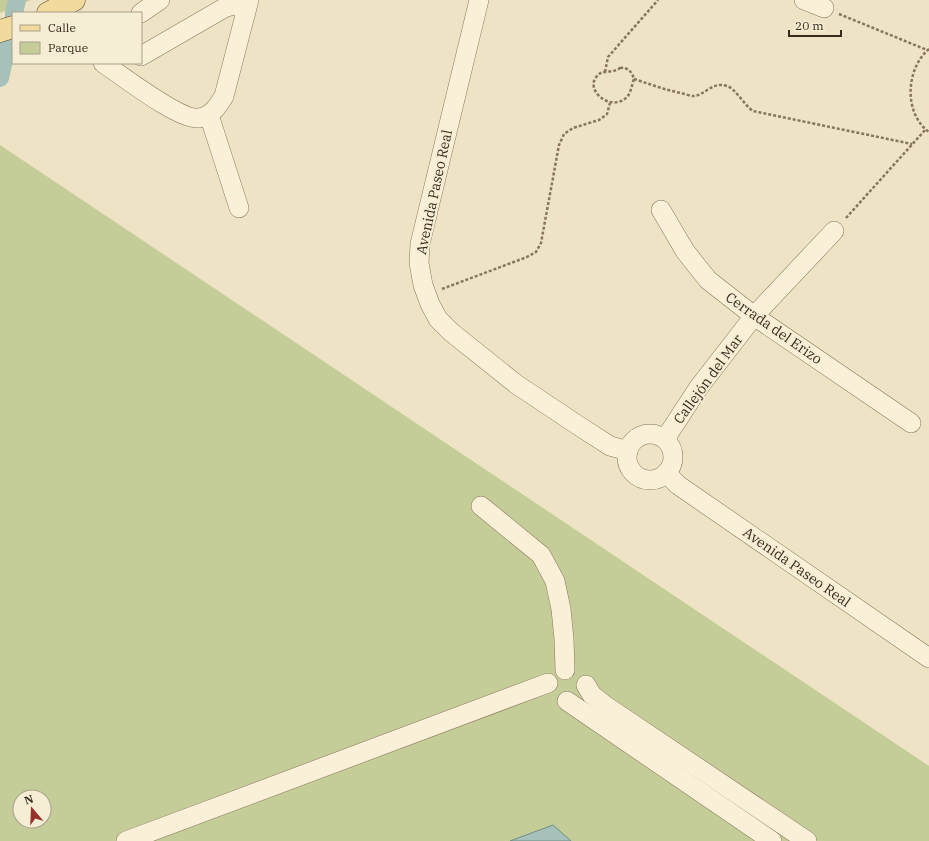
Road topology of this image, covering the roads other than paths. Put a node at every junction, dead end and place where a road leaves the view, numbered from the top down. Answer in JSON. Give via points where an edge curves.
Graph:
{"nodes":[{"id":1,"x":160,"y":0,"type":"edge"},
{"id":2,"x":479,"y":0,"type":"edge"},
{"id":3,"x":804,"y":0,"type":"edge"},
{"id":4,"x":248,"y":4,"type":"edge"},
{"id":5,"x":824,"y":8,"type":"road end"},
{"id":6,"x":142,"y":12,"type":"edge"},
{"id":7,"x":12,"y":26,"type":"edge"},
{"id":8,"x":0,"y":31,"type":"edge"},
{"id":9,"x":142,"y":55,"type":"edge"},
{"id":10,"x":106,"y":64,"type":"edge"},
{"id":11,"x":129,"y":71,"type":"edge"},
{"id":12,"x":209,"y":115,"type":"junction"},
{"id":13,"x":239,"y":208,"type":"dead end"},
{"id":14,"x":660,"y":210,"type":"dead end"},
{"id":15,"x":834,"y":232,"type":"road end"},
{"id":16,"x":754,"y":316,"type":"junction"},
{"id":17,"x":911,"y":422,"type":"dead end"},
{"id":18,"x":665,"y":439,"type":"junction"},
{"id":19,"x":628,"y":451,"type":"junction"},
{"id":20,"x":666,"y":473,"type":"junction"},
{"id":21,"x":481,"y":506,"type":"dead end"},
{"id":22,"x":929,"y":658,"type":"edge"},
{"id":23,"x":565,"y":670,"type":"junction"},
{"id":24,"x":548,"y":683,"type":"junction"},
{"id":25,"x":586,"y":685,"type":"junction"},
{"id":26,"x":567,"y":700,"type":"junction"},
{"id":27,"x":702,"y":769,"type":"junction"},
{"id":28,"x":690,"y":785,"type":"junction"},
{"id":29,"x":126,"y":841,"type":"edge"},
{"id":30,"x":772,"y":841,"type":"edge"},
{"id":31,"x":807,"y":841,"type":"edge"}],
"edges":[{"from":1,"to":6,"type":"street"},
{"from":2,"to":19,"type":"street","name":"Avenida Paseo Real","via":[[420,244],[419,263],[426,294],[438,319],[516,384],[610,446]]},
{"from":3,"to":5,"type":"street"},
{"from":4,"to":9,"type":"street","via":[[224,8]]},
{"from":4,"to":12,"type":"street","via":[[224,96]]},
{"from":7,"to":8,"type":"main road"},
{"from":10,"to":11,"type":"street"},
{"from":11,"to":12,"type":"street","via":[[172,110],[198,118]]},
{"from":12,"to":13,"type":"street"},
{"from":14,"to":16,"type":"street","name":"Cerrada del Erizo","via":[[685,251],[708,280]]},
{"from":15,"to":16,"type":"street","name":"Callejón del Mar"},
{"from":16,"to":17,"type":"street","name":"Cerrada del Erizo"},
{"from":16,"to":18,"type":"street","name":"Callejón del Mar","via":[[699,387]]},
{"from":18,"to":19,"type":"street","via":[[656,434],[647,434],[630,444]]},
{"from":18,"to":20,"type":"street","via":[[671,446],[674,456],[672,465]]},
{"from":19,"to":20,"type":"street","via":[[627,463],[639,478],[658,479]]},
{"from":20,"to":22,"type":"street","name":"Avenida Paseo Real","via":[[678,485]]},
{"from":21,"to":23,"type":"street","via":[[540,555],[555,581],[561,609]]},
{"from":23,"to":24,"type":"street","via":[[552,674]]},
{"from":23,"to":25,"type":"street","via":[[579,674]]},
{"from":24,"to":26,"type":"street","via":[[558,698]]},
{"from":24,"to":29,"type":"street"},
{"from":25,"to":26,"type":"street","via":[[583,698],[576,701]]},
{"from":25,"to":27,"type":"street","via":[[592,695],[606,706]]},
{"from":26,"to":28,"type":"street"},
{"from":27,"to":28,"type":"street"},
{"from":27,"to":31,"type":"street"},
{"from":28,"to":30,"type":"street"}]}
